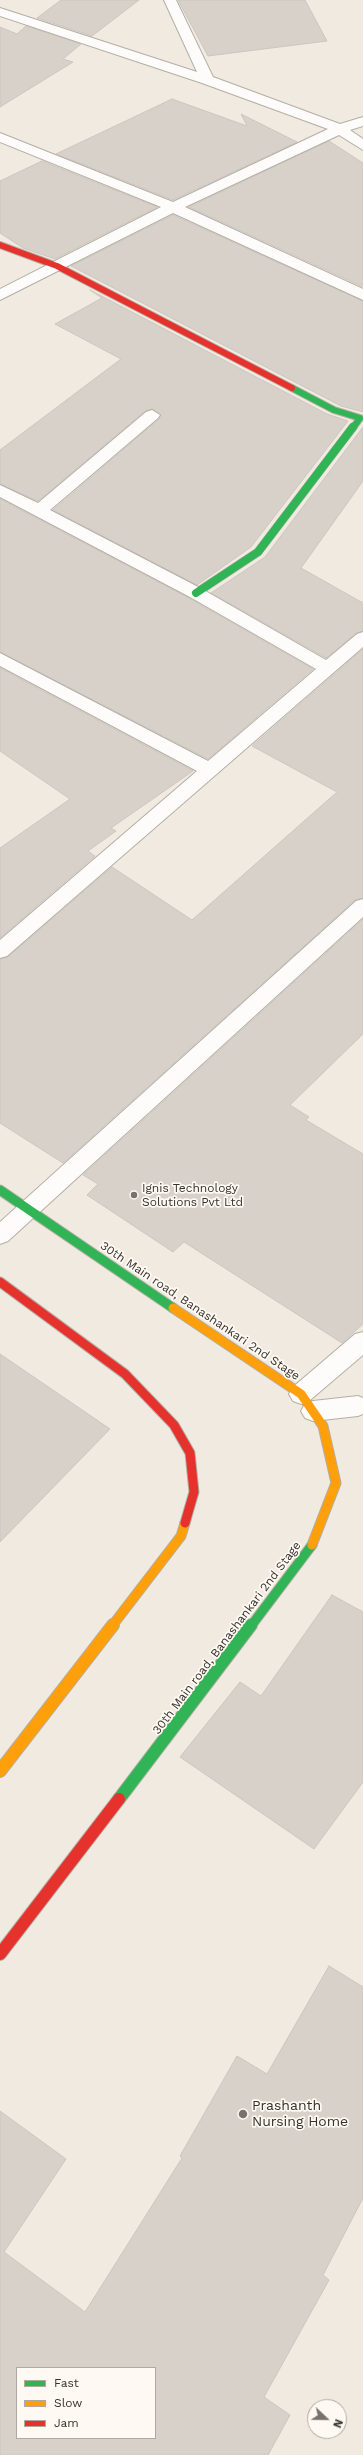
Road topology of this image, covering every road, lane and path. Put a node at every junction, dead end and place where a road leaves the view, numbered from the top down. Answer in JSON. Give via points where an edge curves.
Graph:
{"nodes":[{"id":1,"x":170,"y":0,"type":"edge"},
{"id":2,"x":0,"y":12,"type":"edge"},
{"id":3,"x":207,"y":80,"type":"junction"},
{"id":4,"x":363,"y":121,"type":"edge"},
{"id":5,"x":340,"y":129,"type":"junction"},
{"id":6,"x":0,"y":137,"type":"edge"},
{"id":7,"x":363,"y":146,"type":"edge"},
{"id":8,"x":173,"y":207,"type":"junction"},
{"id":9,"x":0,"y":245,"type":"edge"},
{"id":10,"x":57,"y":266,"type":"junction"},
{"id":11,"x":0,"y":294,"type":"edge"},
{"id":12,"x":363,"y":295,"type":"edge"},
{"id":13,"x":152,"y":416,"type":"dead end"},
{"id":14,"x":362,"y":419,"type":"edge"},
{"id":15,"x":0,"y":490,"type":"edge"},
{"id":16,"x":40,"y":510,"type":"junction"},
{"id":17,"x":196,"y":593,"type":"junction"},
{"id":18,"x":363,"y":638,"type":"edge"},
{"id":19,"x":0,"y":659,"type":"edge"},
{"id":20,"x":328,"y":669,"type":"junction"},
{"id":21,"x":210,"y":770,"type":"junction"},
{"id":22,"x":363,"y":906,"type":"edge"},
{"id":23,"x":0,"y":951,"type":"edge"},
{"id":24,"x":0,"y":1190,"type":"edge"},
{"id":25,"x":28,"y":1209,"type":"junction"},
{"id":26,"x":0,"y":1235,"type":"edge"},
{"id":27,"x":0,"y":1282,"type":"edge"},
{"id":28,"x":363,"y":1341,"type":"edge"},
{"id":29,"x":307,"y":1402,"type":"junction"},
{"id":30,"x":358,"y":1406,"type":"dead end"},
{"id":31,"x":0,"y":1771,"type":"edge"},
{"id":32,"x":0,"y":1954,"type":"edge"}],
"edges":[{"from":1,"to":3,"type":"street"},
{"from":2,"to":3,"type":"street"},
{"from":3,"to":5,"type":"street"},
{"from":4,"to":5,"type":"street"},
{"from":5,"to":7,"type":"street"},
{"from":5,"to":8,"type":"street"},
{"from":6,"to":8,"type":"street"},
{"from":8,"to":10,"type":"street"},
{"from":8,"to":12,"type":"street"},
{"from":9,"to":10,"type":"main road"},
{"from":10,"to":11,"type":"street"},
{"from":10,"to":14,"type":"main road","via":[[334,410]]},
{"from":13,"to":16,"type":"street"},
{"from":14,"to":17,"type":"main road","via":[[258,552]]},
{"from":15,"to":16,"type":"street"},
{"from":16,"to":17,"type":"street"},
{"from":17,"to":20,"type":"street"},
{"from":18,"to":20,"type":"street"},
{"from":19,"to":21,"type":"street"},
{"from":20,"to":21,"type":"street"},
{"from":21,"to":23,"type":"street"},
{"from":22,"to":25,"type":"street"},
{"from":24,"to":25,"type":"main road","name":"30th Main road, Banashankari 2nd Stage"},
{"from":25,"to":26,"type":"street"},
{"from":25,"to":29,"type":"main road","name":"30th Main road, Banashankari 2nd Stage"},
{"from":27,"to":31,"type":"main road","via":[[125,1374],[174,1426],[190,1453],[194,1492],[181,1536]]},
{"from":28,"to":29,"type":"street"},
{"from":29,"to":30,"type":"street"},
{"from":29,"to":32,"type":"main road","name":"30th Main road, Banashankari 2nd Stage","via":[[323,1426],[336,1483],[310,1549]]}]}
